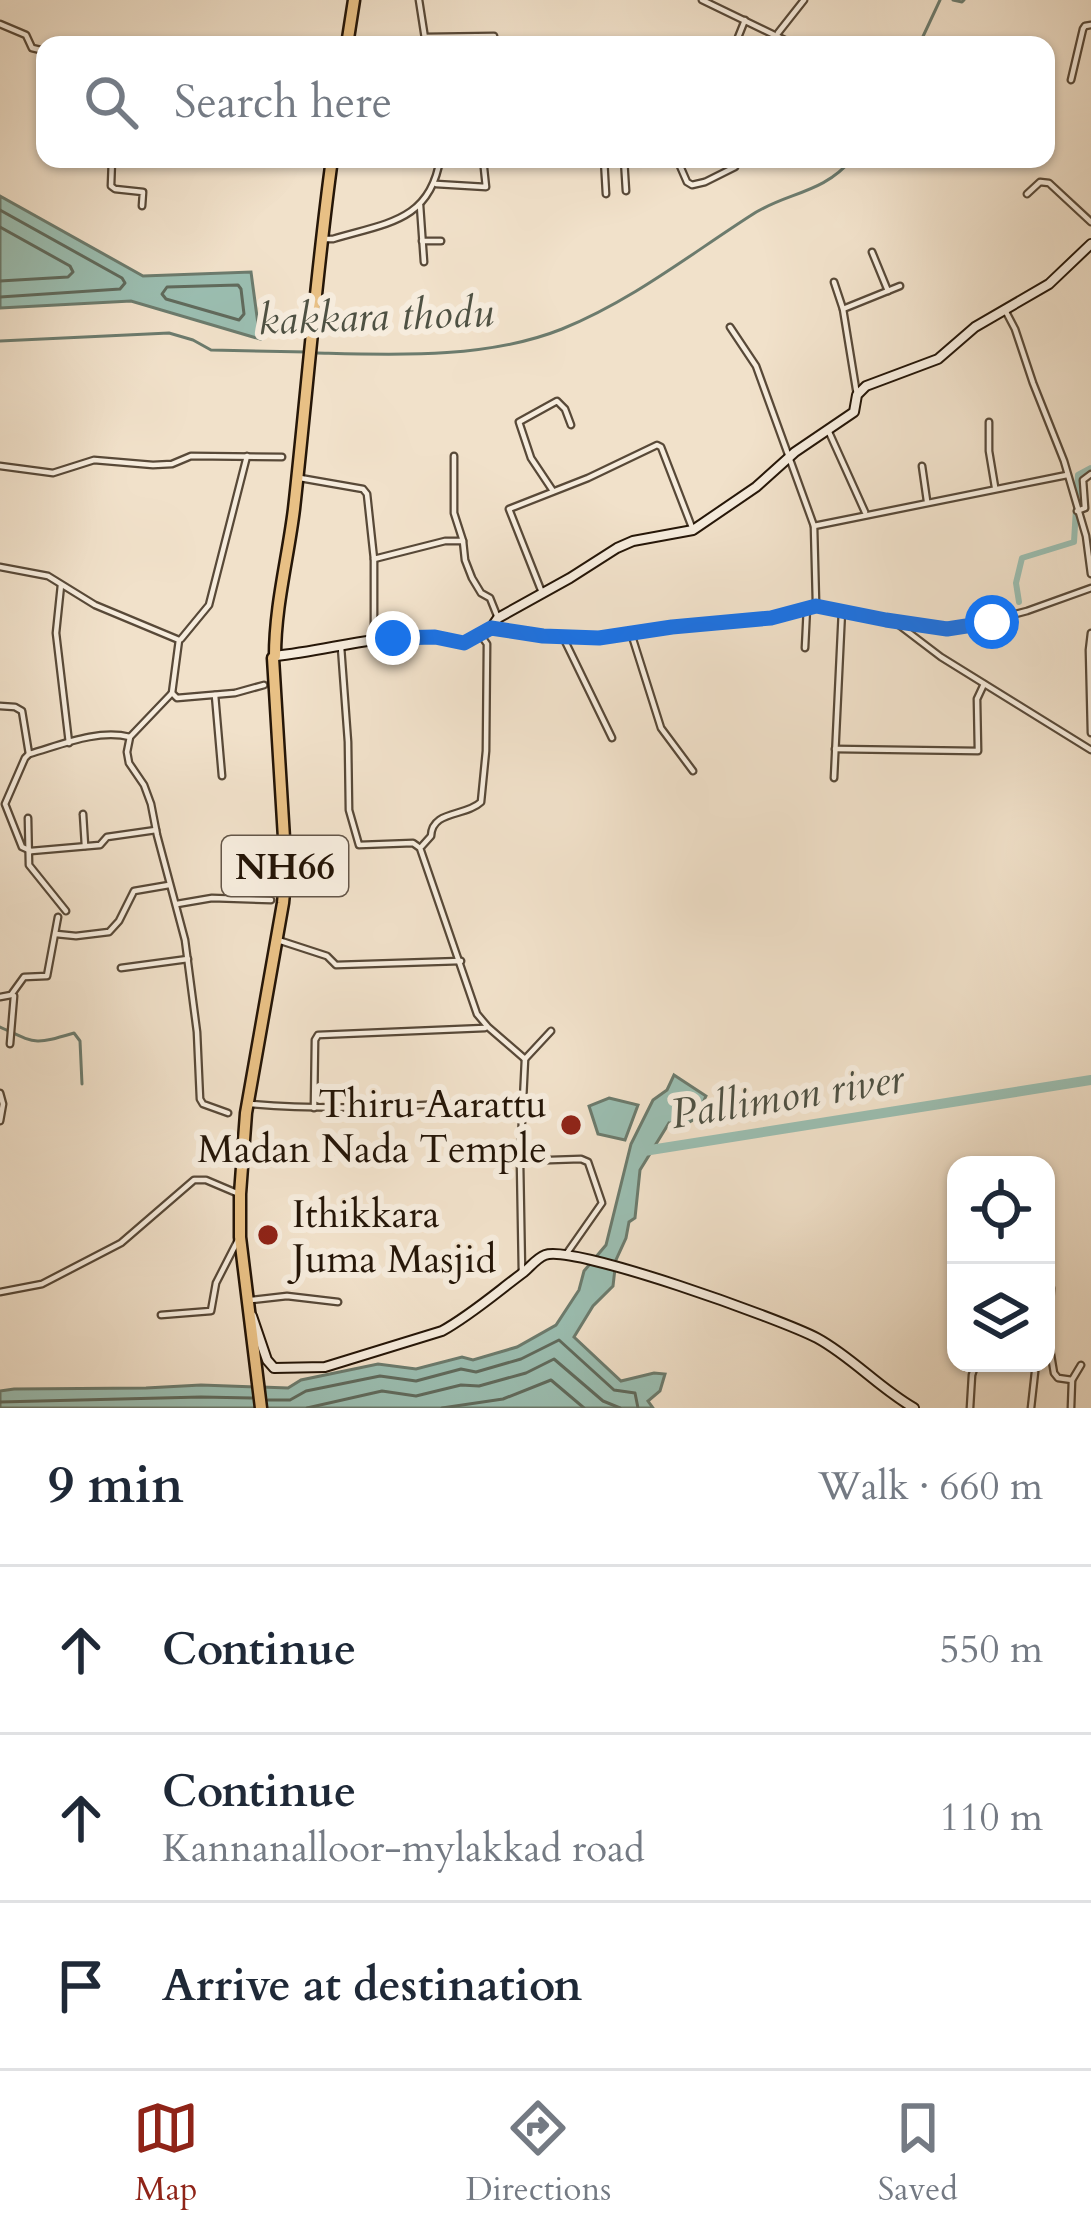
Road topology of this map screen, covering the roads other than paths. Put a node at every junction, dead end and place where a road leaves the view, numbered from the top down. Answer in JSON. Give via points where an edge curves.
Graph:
{"nodes":[{"id":1,"x":354,"y":0,"type":"edge"},
{"id":2,"x":419,"y":0,"type":"edge"},
{"id":3,"x":702,"y":0,"type":"edge"},
{"id":4,"x":804,"y":0,"type":"edge"},
{"id":5,"x":745,"y":20,"type":"junction"},
{"id":6,"x":0,"y":24,"type":"edge"},
{"id":7,"x":1091,"y":26,"type":"edge"},
{"id":8,"x":777,"y":34,"type":"junction"},
{"id":9,"x":348,"y":36,"type":"edge"},
{"id":10,"x":425,"y":36,"type":"edge"},
{"id":11,"x":739,"y":36,"type":"edge"},
{"id":12,"x":780,"y":36,"type":"edge"},
{"id":13,"x":36,"y":48,"type":"edge"},
{"id":14,"x":1071,"y":80,"type":"dead end"},
{"id":15,"x":112,"y":168,"type":"edge"},
{"id":16,"x":331,"y":168,"type":"edge"},
{"id":17,"x":438,"y":168,"type":"edge"},
{"id":18,"x":484,"y":168,"type":"edge"},
{"id":19,"x":605,"y":168,"type":"edge"},
{"id":20,"x":625,"y":168,"type":"edge"},
{"id":21,"x":681,"y":168,"type":"edge"},
{"id":22,"x":733,"y":168,"type":"edge"},
{"id":23,"x":434,"y":184,"type":"junction"},
{"id":24,"x":626,"y":191,"type":"dead end"},
{"id":25,"x":606,"y":194,"type":"dead end"},
{"id":26,"x":1027,"y":194,"type":"dead end"},
{"id":27,"x":420,"y":205,"type":"junction"},
{"id":28,"x":142,"y":206,"type":"dead end"},
{"id":29,"x":1091,"y":222,"type":"edge"},
{"id":30,"x":321,"y":239,"type":"junction"},
{"id":31,"x":441,"y":241,"type":"dead end"},
{"id":32,"x":422,"y":242,"type":"junction"},
{"id":33,"x":1091,"y":244,"type":"edge"},
{"id":34,"x":872,"y":252,"type":"dead end"},
{"id":35,"x":424,"y":262,"type":"dead end"},
{"id":36,"x":834,"y":282,"type":"dead end"},
{"id":37,"x":900,"y":286,"type":"dead end"},
{"id":38,"x":888,"y":291,"type":"junction"},
{"id":39,"x":843,"y":309,"type":"junction"},
{"id":40,"x":1005,"y":310,"type":"junction"},
{"id":41,"x":730,"y":327,"type":"dead end"},
{"id":42,"x":857,"y":395,"type":"junction"},
{"id":43,"x":989,"y":422,"type":"dead end"},
{"id":44,"x":572,"y":425,"type":"dead end"},
{"id":45,"x":828,"y":430,"type":"junction"},
{"id":46,"x":247,"y":456,"type":"junction"},
{"id":47,"x":454,"y":456,"type":"dead end"},
{"id":48,"x":282,"y":457,"type":"dead end"},
{"id":49,"x":789,"y":457,"type":"junction"},
{"id":50,"x":0,"y":466,"type":"edge"},
{"id":51,"x":922,"y":466,"type":"dead end"},
{"id":52,"x":1091,"y":474,"type":"edge"},
{"id":53,"x":1068,"y":475,"type":"junction"},
{"id":54,"x":296,"y":477,"type":"junction"},
{"id":55,"x":995,"y":488,"type":"junction"},
{"id":56,"x":553,"y":491,"type":"junction"},
{"id":57,"x":927,"y":501,"type":"junction"},
{"id":58,"x":1077,"y":511,"type":"junction"},
{"id":59,"x":866,"y":513,"type":"junction"},
{"id":60,"x":814,"y":526,"type":"junction"},
{"id":61,"x":693,"y":530,"type":"junction"},
{"id":62,"x":463,"y":542,"type":"junction"},
{"id":63,"x":374,"y":559,"type":"junction"},
{"id":64,"x":0,"y":567,"type":"edge"},
{"id":65,"x":1091,"y":574,"type":"edge"},
{"id":66,"x":61,"y":585,"type":"junction"},
{"id":67,"x":1091,"y":588,"type":"edge"},
{"id":68,"x":543,"y":594,"type":"junction"},
{"id":69,"x":816,"y":606,"type":"junction"},
{"id":70,"x":807,"y":608,"type":"junction"},
{"id":71,"x":842,"y":610,"type":"junction"},
{"id":72,"x":498,"y":618,"type":"junction"},
{"id":73,"x":895,"y":622,"type":"junction"},
{"id":74,"x":491,"y":628,"type":"junction"},
{"id":75,"x":631,"y":633,"type":"junction"},
{"id":76,"x":1091,"y":633,"type":"edge"},
{"id":77,"x":480,"y":634,"type":"junction"},
{"id":78,"x":563,"y":638,"type":"junction"},
{"id":79,"x":374,"y":639,"type":"junction"},
{"id":80,"x":179,"y":640,"type":"junction"},
{"id":81,"x":341,"y":646,"type":"junction"},
{"id":82,"x":806,"y":648,"type":"dead end"},
{"id":83,"x":275,"y":656,"type":"junction"},
{"id":84,"x":984,"y":684,"type":"junction"},
{"id":85,"x":264,"y":686,"type":"dead end"},
{"id":86,"x":172,"y":693,"type":"junction"},
{"id":87,"x":215,"y":695,"type":"junction"},
{"id":88,"x":0,"y":706,"type":"edge"},
{"id":89,"x":1091,"y":734,"type":"edge"},
{"id":90,"x":130,"y":737,"type":"junction"},
{"id":91,"x":612,"y":737,"type":"dead end"},
{"id":92,"x":69,"y":743,"type":"junction"},
{"id":93,"x":836,"y":749,"type":"junction"},
{"id":94,"x":1091,"y":750,"type":"edge"},
{"id":95,"x":29,"y":754,"type":"junction"},
{"id":96,"x":692,"y":771,"type":"dead end"},
{"id":97,"x":222,"y":776,"type":"dead end"},
{"id":98,"x":834,"y":778,"type":"dead end"},
{"id":99,"x":83,"y":814,"type":"dead end"},
{"id":100,"x":28,"y":818,"type":"dead end"},
{"id":101,"x":156,"y":830,"type":"junction"},
{"id":102,"x":85,"y":847,"type":"junction"},
{"id":103,"x":420,"y":848,"type":"junction"},
{"id":104,"x":31,"y":851,"type":"junction"},
{"id":105,"x":171,"y":884,"type":"junction"},
{"id":106,"x":271,"y":900,"type":"dead end"},
{"id":107,"x":177,"y":904,"type":"junction"},
{"id":108,"x":66,"y":911,"type":"dead end"},
{"id":109,"x":58,"y":917,"type":"dead end"},
{"id":110,"x":56,"y":934,"type":"junction"},
{"id":111,"x":276,"y":940,"type":"junction"},
{"id":112,"x":188,"y":959,"type":"junction"},
{"id":113,"x":460,"y":961,"type":"junction"},
{"id":114,"x":121,"y":968,"type":"dead end"},
{"id":115,"x":14,"y":992,"type":"junction"},
{"id":116,"x":0,"y":997,"type":"edge"},
{"id":117,"x":488,"y":1028,"type":"junction"},
{"id":118,"x":551,"y":1031,"type":"dead end"},
{"id":119,"x":10,"y":1044,"type":"dead end"},
{"id":120,"x":525,"y":1059,"type":"junction"},
{"id":121,"x":0,"y":1093,"type":"edge"},
{"id":122,"x":521,"y":1100,"type":"junction"},
{"id":123,"x":248,"y":1103,"type":"junction"},
{"id":124,"x":314,"y":1108,"type":"junction"},
{"id":125,"x":228,"y":1113,"type":"dead end"},
{"id":126,"x":0,"y":1121,"type":"edge"},
{"id":127,"x":520,"y":1161,"type":"junction"},
{"id":128,"x":240,"y":1194,"type":"junction"},
{"id":129,"x":240,"y":1237,"type":"junction"},
{"id":130,"x":566,"y":1254,"type":"junction"},
{"id":131,"x":522,"y":1273,"type":"junction"},
{"id":132,"x":0,"y":1292,"type":"edge"},
{"id":133,"x":338,"y":1302,"type":"dead end"},
{"id":134,"x":247,"y":1304,"type":"junction"},
{"id":135,"x":161,"y":1315,"type":"dead end"},
{"id":136,"x":1081,"y":1365,"type":"dead end"},
{"id":137,"x":973,"y":1372,"type":"edge"},
{"id":138,"x":1035,"y":1372,"type":"edge"},
{"id":139,"x":1054,"y":1372,"type":"edge"},
{"id":140,"x":1072,"y":1380,"type":"junction"},
{"id":141,"x":261,"y":1408,"type":"edge"},
{"id":142,"x":914,"y":1408,"type":"edge"},
{"id":143,"x":970,"y":1408,"type":"edge"},
{"id":144,"x":1031,"y":1408,"type":"edge"},
{"id":145,"x":1071,"y":1408,"type":"edge"}],
"edges":[{"from":1,"to":9,"type":"highway"},
{"from":2,"to":10,"type":"street"},
{"from":3,"to":5,"type":"street"},
{"from":4,"to":8,"type":"street"},
{"from":5,"to":8,"type":"street"},
{"from":5,"to":11,"type":"street"},
{"from":6,"to":13,"type":"street"},
{"from":7,"to":14,"type":"street","via":[[1083,29]]},
{"from":8,"to":12,"type":"street"},
{"from":15,"to":28,"type":"street","via":[[111,186],[142,192]]},
{"from":16,"to":30,"type":"highway","number":"NH66"},
{"from":17,"to":23,"type":"street"},
{"from":18,"to":23,"type":"street","via":[[486,187]]},
{"from":19,"to":25,"type":"street"},
{"from":20,"to":24,"type":"street"},
{"from":21,"to":22,"type":"street","via":[[692,185]]},
{"from":23,"to":27,"type":"street"},
{"from":26,"to":29,"type":"street","via":[[1049,183]]},
{"from":27,"to":30,"type":"street","via":[[406,217]]},
{"from":27,"to":32,"type":"street"},
{"from":30,"to":54,"type":"highway","number":"NH66"},
{"from":31,"to":32,"type":"street"},
{"from":32,"to":35,"type":"street"},
{"from":33,"to":40,"type":"main road","via":[[1049,284]]},
{"from":34,"to":38,"type":"street"},
{"from":36,"to":39,"type":"street"},
{"from":37,"to":38,"type":"street"},
{"from":38,"to":39,"type":"street"},
{"from":39,"to":42,"type":"street"},
{"from":40,"to":42,"type":"main road","via":[[938,359]]},
{"from":40,"to":53,"type":"street"},
{"from":41,"to":49,"type":"street","via":[[756,366]]},
{"from":42,"to":45,"type":"main road","via":[[854,412]]},
{"from":43,"to":55,"type":"street"},
{"from":44,"to":56,"type":"street","via":[[557,400],[519,422]]},
{"from":45,"to":49,"type":"main road"},
{"from":45,"to":59,"type":"street"},
{"from":46,"to":48,"type":"street"},
{"from":46,"to":50,"type":"street","via":[[172,464],[94,460],[53,473]]},
{"from":46,"to":80,"type":"street","via":[[209,605]]},
{"from":47,"to":62,"type":"street","via":[[454,514]]},
{"from":49,"to":60,"type":"street"},
{"from":49,"to":61,"type":"main road"},
{"from":51,"to":57,"type":"street"},
{"from":52,"to":58,"type":"street","via":[[1083,480],[1085,508]]},
{"from":53,"to":55,"type":"street"},
{"from":53,"to":58,"type":"street"},
{"from":54,"to":63,"type":"street","via":[[365,490]]},
{"from":54,"to":83,"type":"highway","number":"NH66"},
{"from":55,"to":57,"type":"street"},
{"from":56,"to":61,"type":"street","via":[[659,446]]},
{"from":56,"to":68,"type":"street","via":[[509,509]]},
{"from":57,"to":59,"type":"street"},
{"from":58,"to":65,"type":"street"},
{"from":59,"to":60,"type":"street"},
{"from":60,"to":69,"type":"street"},
{"from":61,"to":68,"type":"main road","via":[[616,548]]},
{"from":62,"to":63,"type":"street"},
{"from":62,"to":72,"type":"street","via":[[472,578]]},
{"from":63,"to":79,"type":"street"},
{"from":64,"to":66,"type":"street"},
{"from":66,"to":80,"type":"street"},
{"from":66,"to":92,"type":"street","via":[[56,632]]},
{"from":67,"to":73,"type":"street","via":[[964,628]]},
{"from":68,"to":72,"type":"main road"},
{"from":69,"to":70,"type":"street"},
{"from":69,"to":71,"type":"street"},
{"from":70,"to":75,"type":"street"},
{"from":70,"to":82,"type":"street"},
{"from":71,"to":73,"type":"street"},
{"from":71,"to":93,"type":"street"},
{"from":72,"to":74,"type":"main road"},
{"from":73,"to":84,"type":"street"},
{"from":74,"to":77,"type":"main road"},
{"from":74,"to":78,"type":"street"},
{"from":75,"to":78,"type":"street"},
{"from":75,"to":96,"type":"street","via":[[662,728]]},
{"from":76,"to":89,"type":"street"},
{"from":77,"to":79,"type":"main road","via":[[464,643]]},
{"from":77,"to":103,"type":"street","via":[[487,644],[481,802],[437,819]]},
{"from":78,"to":91,"type":"street"},
{"from":79,"to":81,"type":"main road"},
{"from":80,"to":86,"type":"street"},
{"from":81,"to":83,"type":"main road"},
{"from":81,"to":103,"type":"street","via":[[349,810],[359,845]]},
{"from":83,"to":111,"type":"highway","number":"NH66","via":[[286,871]]},
{"from":84,"to":93,"type":"street","via":[[978,752]]},
{"from":84,"to":94,"type":"street"},
{"from":85,"to":87,"type":"street"},
{"from":86,"to":87,"type":"street"},
{"from":86,"to":90,"type":"street"},
{"from":87,"to":97,"type":"street"},
{"from":88,"to":95,"type":"street","via":[[22,711]]},
{"from":90,"to":92,"type":"street"},
{"from":90,"to":101,"type":"street","via":[[128,760]]},
{"from":92,"to":95,"type":"street"},
{"from":93,"to":98,"type":"street"},
{"from":95,"to":104,"type":"street","via":[[5,807]]},
{"from":99,"to":102,"type":"street"},
{"from":100,"to":104,"type":"street"},
{"from":101,"to":102,"type":"street"},
{"from":101,"to":105,"type":"street"},
{"from":102,"to":104,"type":"street"},
{"from":103,"to":113,"type":"street"},
{"from":104,"to":108,"type":"street","via":[[29,865]]},
{"from":105,"to":107,"type":"street"},
{"from":105,"to":110,"type":"street","via":[[134,891],[109,932]]},
{"from":106,"to":107,"type":"street"},
{"from":107,"to":112,"type":"street"},
{"from":109,"to":110,"type":"street"},
{"from":110,"to":115,"type":"street","via":[[47,976],[24,977]]},
{"from":111,"to":113,"type":"street","via":[[335,965]]},
{"from":111,"to":123,"type":"highway","number":"NH66"},
{"from":112,"to":114,"type":"street"},
{"from":112,"to":125,"type":"street","via":[[200,1099]]},
{"from":113,"to":117,"type":"street"},
{"from":115,"to":116,"type":"street"},
{"from":115,"to":119,"type":"street"},
{"from":117,"to":120,"type":"street"},
{"from":117,"to":124,"type":"street","via":[[318,1036]]},
{"from":118,"to":120,"type":"street"},
{"from":120,"to":122,"type":"street"},
{"from":121,"to":126,"type":"street"},
{"from":122,"to":124,"type":"street"},
{"from":122,"to":127,"type":"street"},
{"from":123,"to":124,"type":"street"},
{"from":123,"to":128,"type":"highway","number":"NH66"},
{"from":127,"to":130,"type":"street","via":[[589,1162],[602,1203]]},
{"from":127,"to":131,"type":"street"},
{"from":128,"to":129,"type":"highway","number":"NH66"},
{"from":128,"to":132,"type":"street","via":[[194,1180],[126,1240],[42,1284]]},
{"from":129,"to":134,"type":"highway","number":"NH66"},
{"from":129,"to":135,"type":"street","via":[[216,1283],[212,1311]]},
{"from":130,"to":131,"type":"main road","via":[[550,1253]]},
{"from":130,"to":142,"type":"main road","via":[[787,1324]]},
{"from":131,"to":134,"type":"main road","via":[[442,1331],[325,1367],[274,1368]]},
{"from":133,"to":134,"type":"street","via":[[287,1296]]},
{"from":134,"to":141,"type":"highway","number":"NH66"},
{"from":136,"to":140,"type":"street"},
{"from":137,"to":143,"type":"street"},
{"from":138,"to":144,"type":"street"},
{"from":139,"to":140,"type":"street"},
{"from":140,"to":145,"type":"street"}]}
